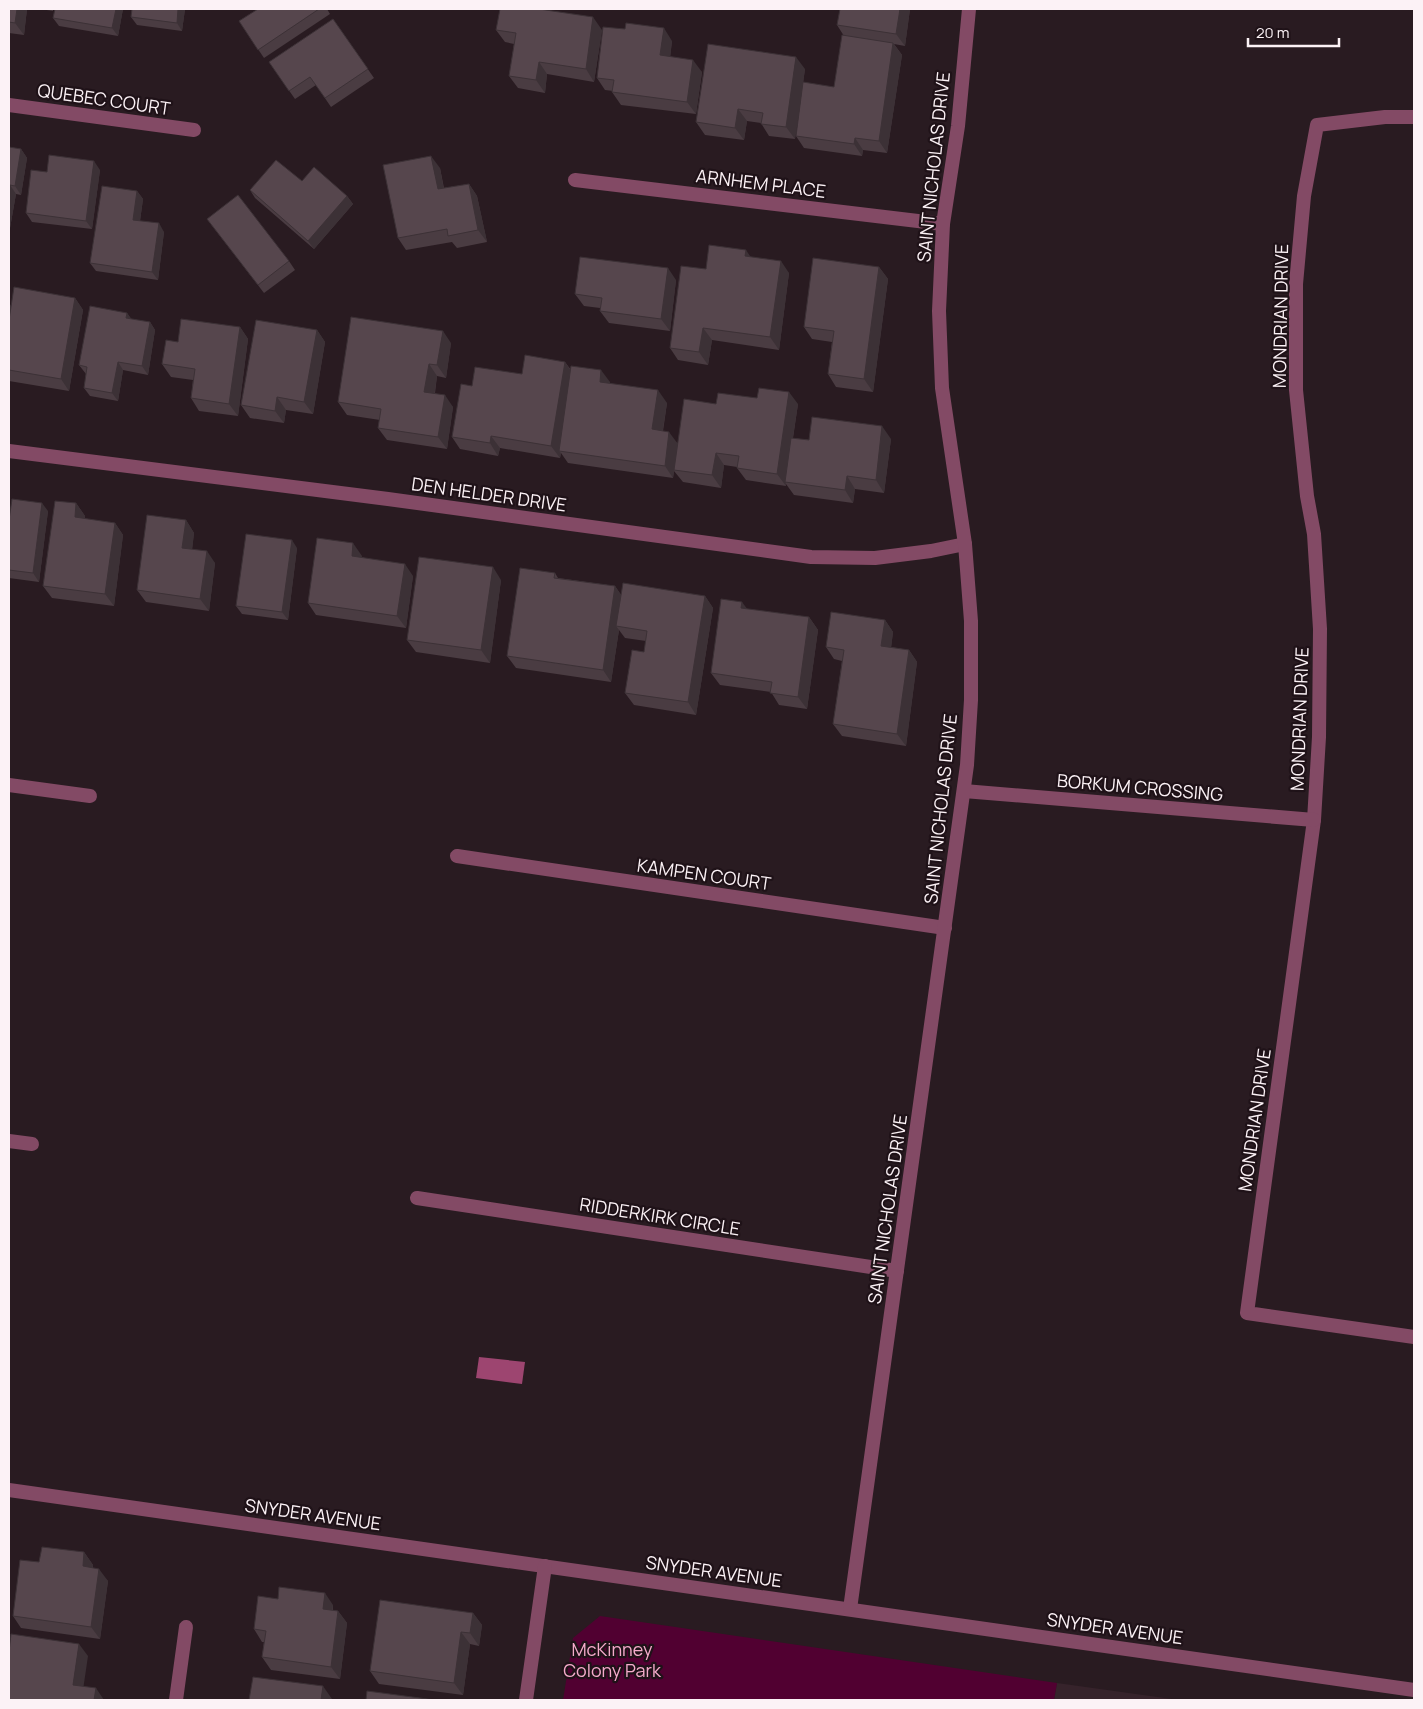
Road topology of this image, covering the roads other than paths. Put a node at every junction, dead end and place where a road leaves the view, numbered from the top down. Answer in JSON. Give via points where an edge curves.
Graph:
{"nodes":[{"id":1,"x":969,"y":9,"type":"edge"},
{"id":2,"x":9,"y":105,"type":"edge"},
{"id":3,"x":1414,"y":117,"type":"edge"},
{"id":4,"x":194,"y":130,"type":"dead end"},
{"id":5,"x":575,"y":180,"type":"dead end"},
{"id":6,"x":943,"y":224,"type":"junction"},
{"id":7,"x":9,"y":451,"type":"edge"},
{"id":8,"x":965,"y":544,"type":"junction"},
{"id":9,"x":9,"y":785,"type":"edge"},
{"id":10,"x":964,"y":791,"type":"junction"},
{"id":11,"x":90,"y":796,"type":"dead end"},
{"id":12,"x":1314,"y":820,"type":"junction"},
{"id":13,"x":457,"y":856,"type":"dead end"},
{"id":14,"x":946,"y":928,"type":"junction"},
{"id":15,"x":9,"y":1141,"type":"edge"},
{"id":16,"x":32,"y":1144,"type":"dead end"},
{"id":17,"x":417,"y":1198,"type":"dead end"},
{"id":18,"x":897,"y":1271,"type":"junction"},
{"id":19,"x":1414,"y":1337,"type":"edge"},
{"id":20,"x":9,"y":1490,"type":"edge"},
{"id":21,"x":545,"y":1566,"type":"junction"},
{"id":22,"x":850,"y":1610,"type":"junction"},
{"id":23,"x":186,"y":1628,"type":"dead end"},
{"id":24,"x":1414,"y":1690,"type":"edge"},
{"id":25,"x":176,"y":1700,"type":"edge"},
{"id":26,"x":526,"y":1700,"type":"edge"}],
"edges":[{"from":1,"to":6,"type":"street","name":"SAINT NICHOLAS DRIVE","via":[[958,126]]},
{"from":2,"to":4,"type":"street","name":"QUEBEC COURT"},
{"from":3,"to":12,"type":"street","name":"MONDRIAN DRIVE","via":[[1317,125],[1304,196],[1296,294],[1296,390],[1314,534],[1320,629]]},
{"from":5,"to":6,"type":"street","name":"ARNHEM PLACE"},
{"from":6,"to":8,"type":"street","name":"SAINT NICHOLAS DRIVE","via":[[939,311],[942,388]]},
{"from":7,"to":8,"type":"street","name":"DEN HELDER DRIVE","via":[[811,557],[875,558]]},
{"from":8,"to":10,"type":"street","name":"SAINT NICHOLAS DRIVE","via":[[971,621],[971,700]]},
{"from":9,"to":11,"type":"street"},
{"from":10,"to":12,"type":"street","name":"BORKUM CROSSING"},
{"from":10,"to":14,"type":"street","name":"SAINT NICHOLAS DRIVE"},
{"from":12,"to":19,"type":"street","name":"MONDRIAN DRIVE","via":[[1247,1313]]},
{"from":13,"to":14,"type":"street","name":"KAMPEN COURT"},
{"from":14,"to":18,"type":"street","name":"SAINT NICHOLAS DRIVE"},
{"from":15,"to":16,"type":"street"},
{"from":17,"to":18,"type":"street","name":"RIDDERKIRK CIRCLE"},
{"from":18,"to":22,"type":"street","name":"SAINT NICHOLAS DRIVE"},
{"from":20,"to":21,"type":"street","name":"SNYDER AVENUE"},
{"from":21,"to":22,"type":"street","name":"SNYDER AVENUE"},
{"from":21,"to":26,"type":"street"},
{"from":22,"to":24,"type":"street","name":"SNYDER AVENUE"},
{"from":23,"to":25,"type":"street"}]}
